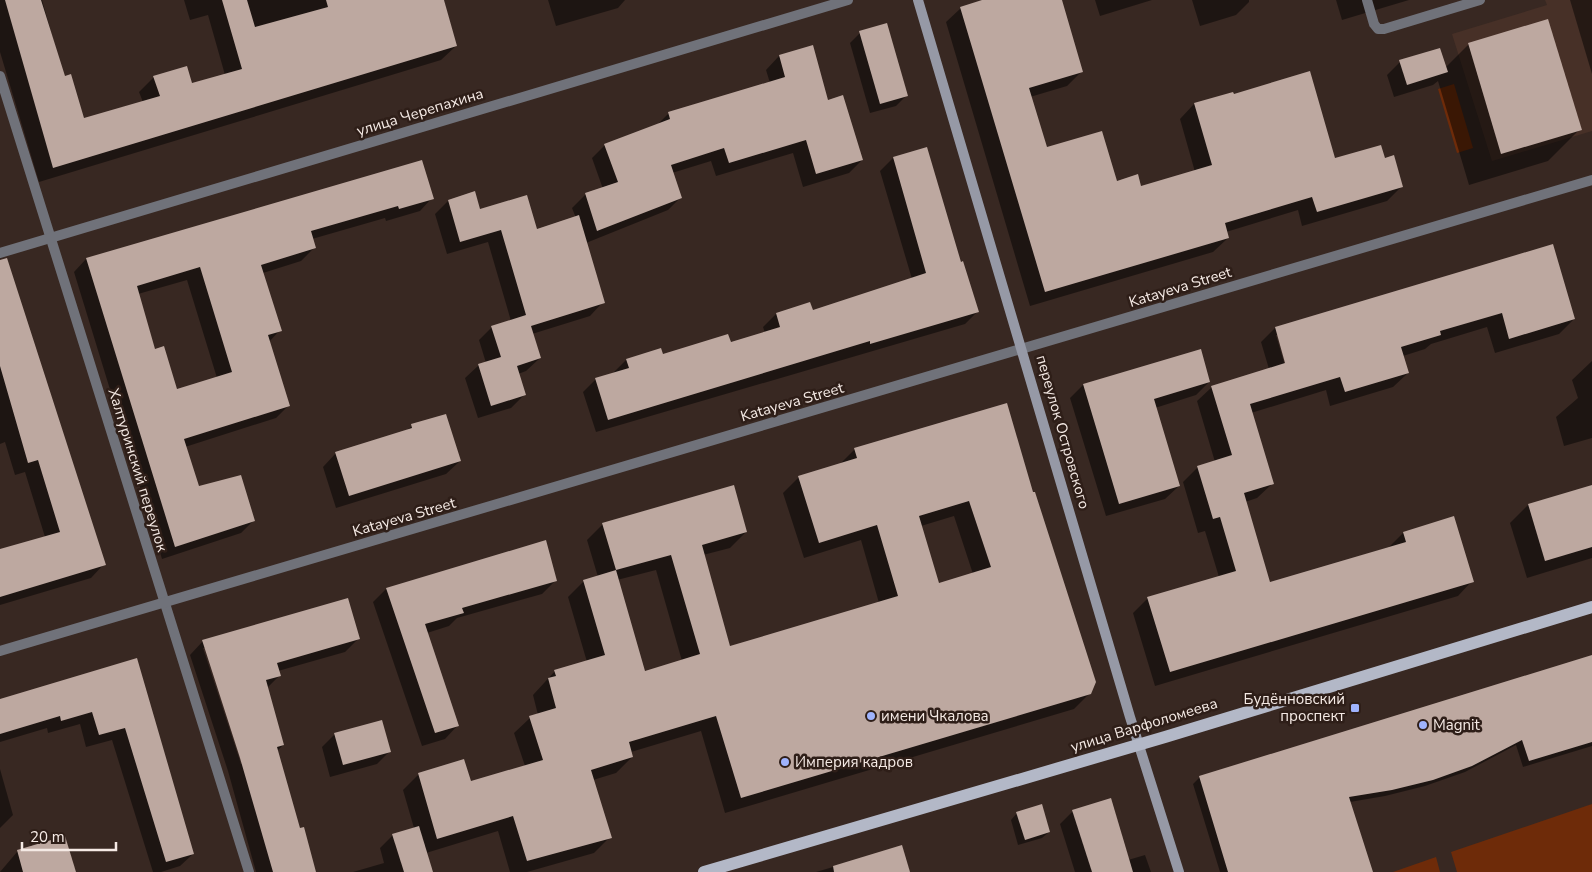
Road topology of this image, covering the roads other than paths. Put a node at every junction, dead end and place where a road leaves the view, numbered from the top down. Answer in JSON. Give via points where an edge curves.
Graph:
{"nodes":[{"id":1,"x":848,"y":0,"type":"edge"},
{"id":2,"x":918,"y":0,"type":"edge"},
{"id":3,"x":1367,"y":0,"type":"edge"},
{"id":4,"x":1480,"y":0,"type":"edge"},
{"id":5,"x":0,"y":76,"type":"edge"},
{"id":6,"x":1592,"y":180,"type":"edge"},
{"id":7,"x":50,"y":238,"type":"junction"},
{"id":8,"x":0,"y":253,"type":"edge"},
{"id":9,"x":1023,"y":350,"type":"junction"},
{"id":10,"x":164,"y":603,"type":"junction"},
{"id":11,"x":1592,"y":607,"type":"edge"},
{"id":12,"x":0,"y":651,"type":"edge"},
{"id":13,"x":1138,"y":744,"type":"junction"},
{"id":14,"x":249,"y":872,"type":"edge"},
{"id":15,"x":704,"y":872,"type":"edge"},
{"id":16,"x":1179,"y":872,"type":"edge"}],
"edges":[{"from":1,"to":7,"type":"street","name":"улица Черепахина"},
{"from":2,"to":9,"type":"street","name":"переулок Островского"},
{"from":3,"to":4,"type":"street","via":[[1374,24],[1378,29],[1384,29]]},
{"from":5,"to":7,"type":"street","name":"Халтуринский переулок"},
{"from":6,"to":9,"type":"street","name":"Katayeva Street"},
{"from":7,"to":8,"type":"street","name":"улица Черепахина"},
{"from":7,"to":10,"type":"street","name":"Халтуринский переулок"},
{"from":9,"to":10,"type":"street","name":"Katayeva Street"},
{"from":9,"to":13,"type":"street","name":"переулок Островского"},
{"from":10,"to":12,"type":"street","name":"Katayeva Street"},
{"from":10,"to":14,"type":"street","name":"Халтуринский переулок"},
{"from":11,"to":13,"type":"main road","name":"улица Варфоломеева"},
{"from":13,"to":15,"type":"main road","name":"улица Варфоломеева"},
{"from":13,"to":16,"type":"street","name":"переулок Островского"}]}
